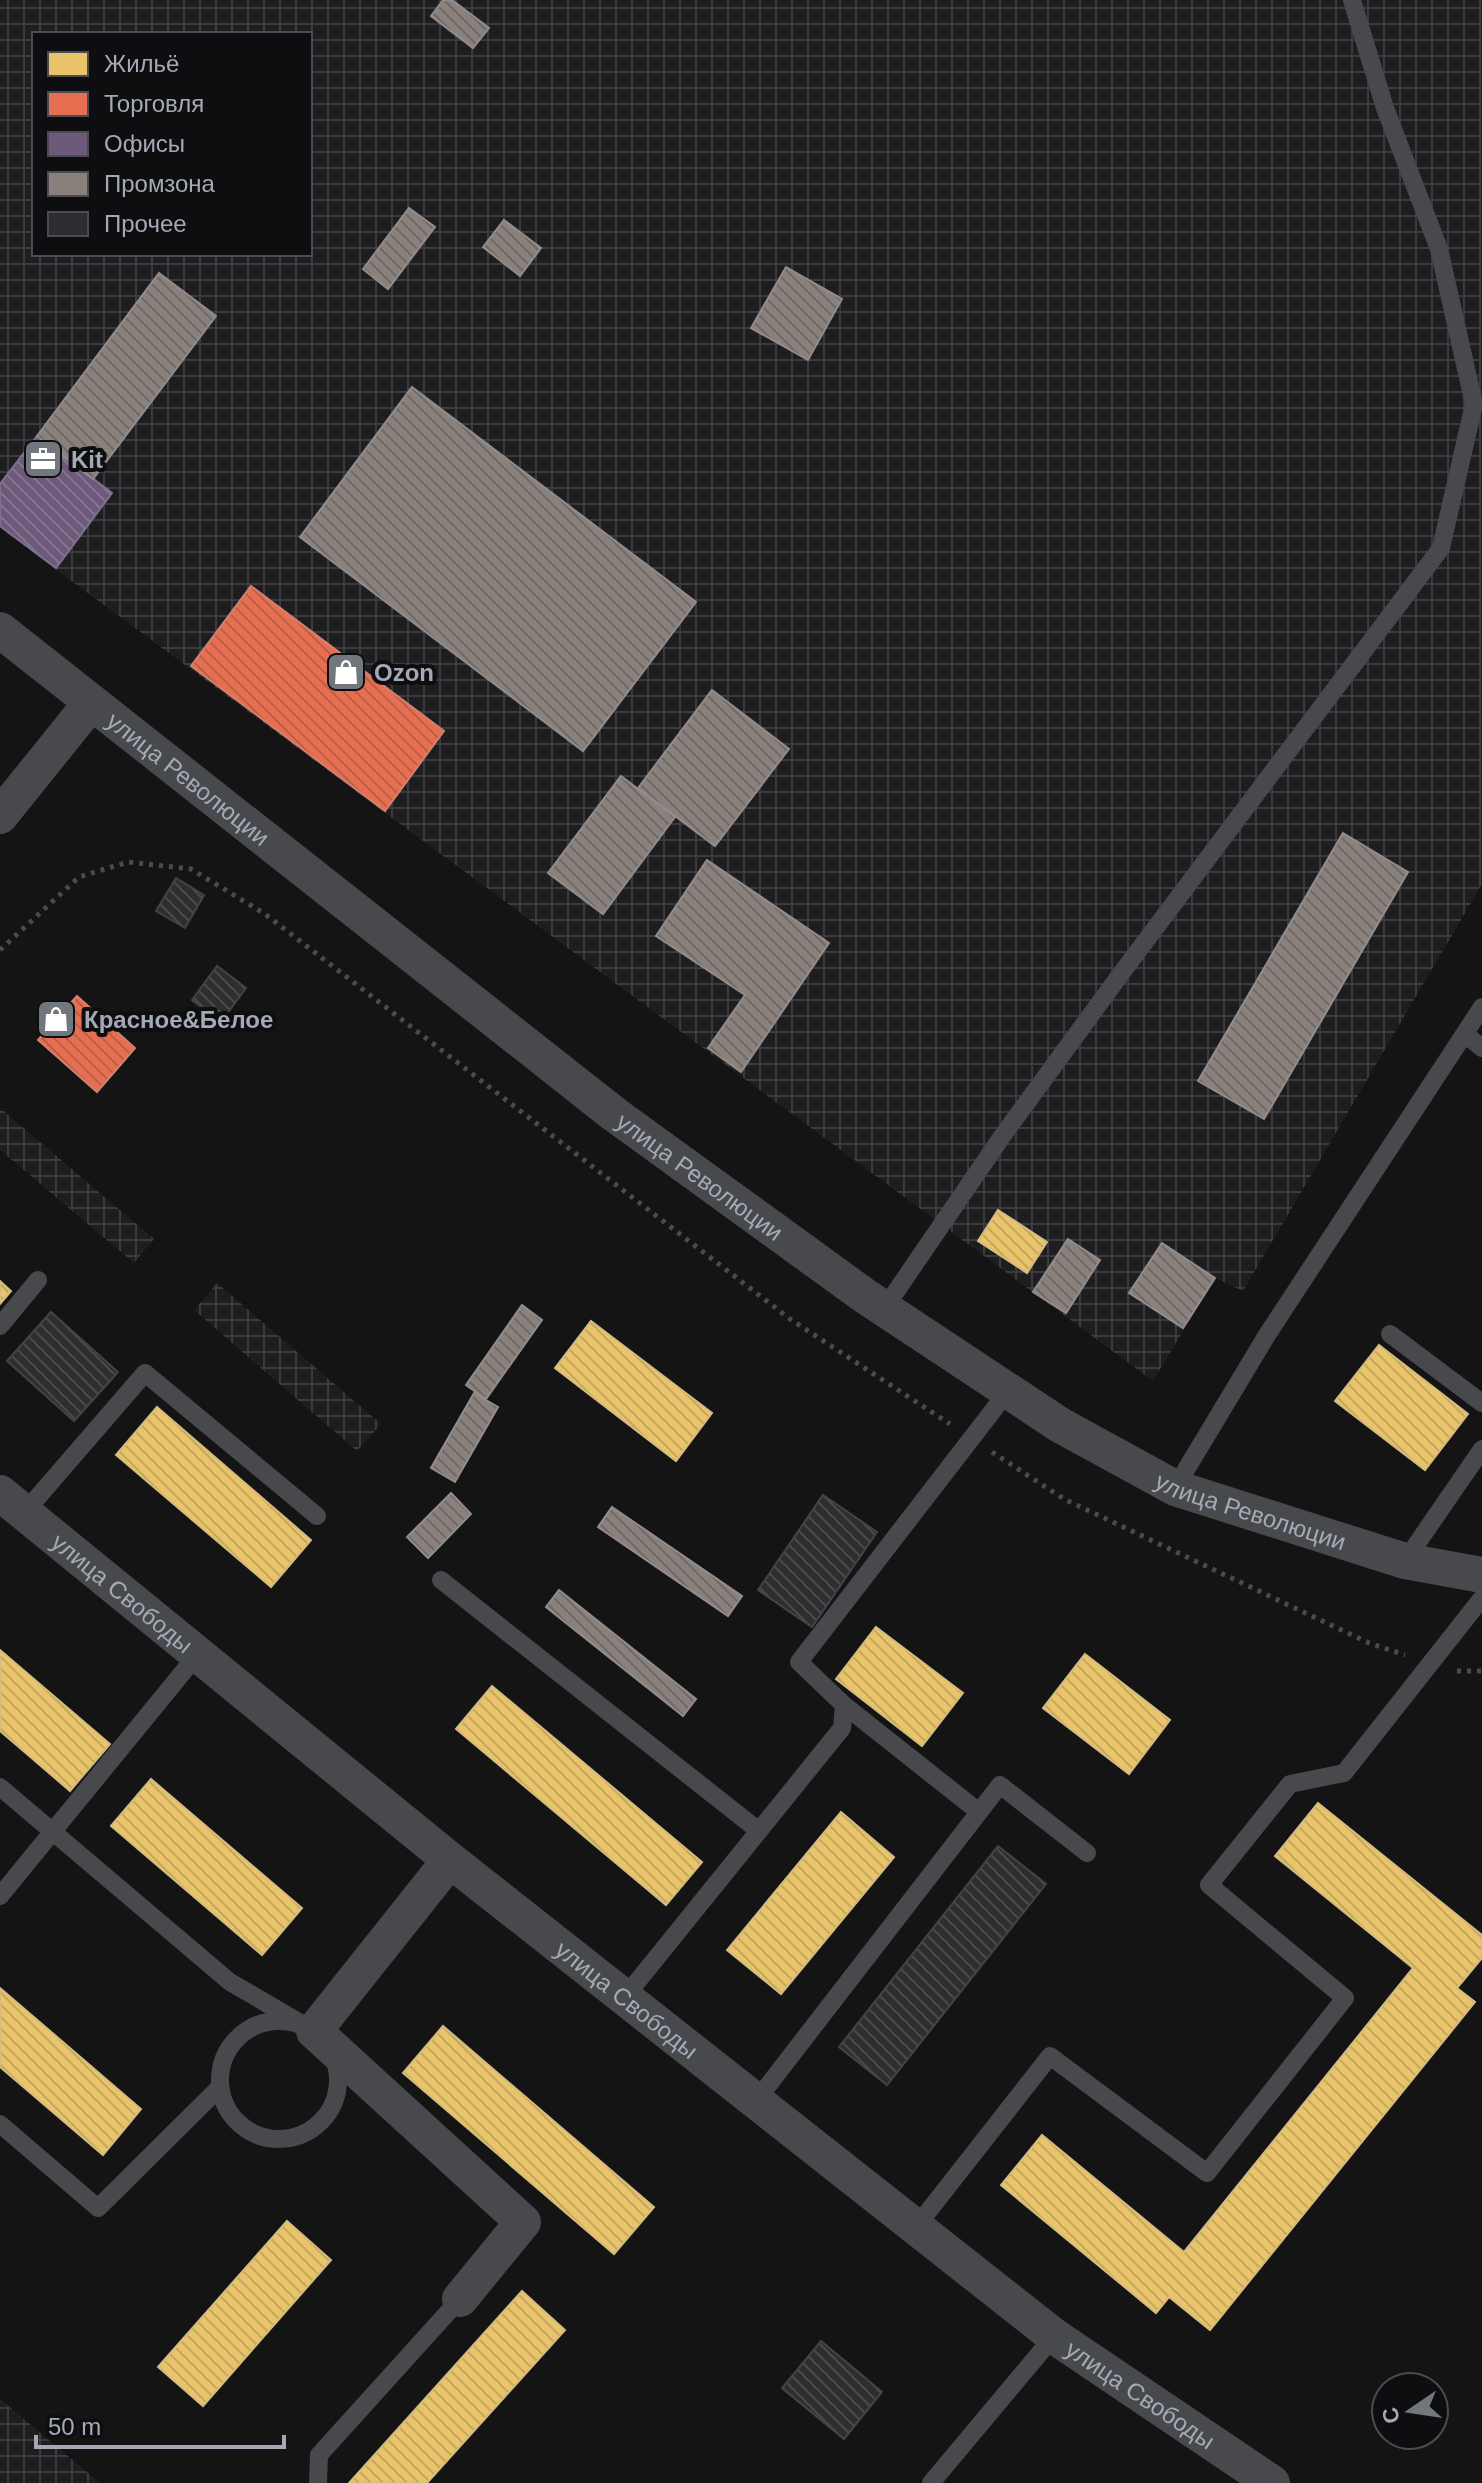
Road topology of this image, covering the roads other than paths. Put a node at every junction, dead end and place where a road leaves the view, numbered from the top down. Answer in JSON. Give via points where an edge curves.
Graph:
{"nodes":[{"id":1,"x":1352,"y":0,"type":"edge"},
{"id":2,"x":0,"y":630,"type":"edge"},
{"id":3,"x":91,"y":703,"type":"junction"},
{"id":4,"x":0,"y":816,"type":"edge"},
{"id":5,"x":1482,"y":1007,"type":"edge"},
{"id":6,"x":1465,"y":1034,"type":"junction"},
{"id":7,"x":1482,"y":1048,"type":"edge"},
{"id":8,"x":38,"y":1280,"type":"dead end"},
{"id":9,"x":884,"y":1309,"type":"junction"},
{"id":10,"x":0,"y":1326,"type":"edge"},
{"id":11,"x":1390,"y":1334,"type":"dead end"},
{"id":12,"x":1008,"y":1391,"type":"junction"},
{"id":13,"x":1482,"y":1403,"type":"edge"},
{"id":14,"x":1482,"y":1449,"type":"edge"},
{"id":15,"x":1175,"y":1488,"type":"junction"},
{"id":16,"x":12,"y":1503,"type":"edge"},
{"id":17,"x":317,"y":1516,"type":"dead end"},
{"id":18,"x":1405,"y":1561,"type":"junction"},
{"id":19,"x":1482,"y":1575,"type":"edge"},
{"id":20,"x":441,"y":1580,"type":"dead end"},
{"id":21,"x":1482,"y":1598,"type":"edge"},
{"id":22,"x":197,"y":1655,"type":"junction"},
{"id":23,"x":844,"y":1705,"type":"junction"},
{"id":24,"x":0,"y":1787,"type":"edge"},
{"id":25,"x":979,"y":1812,"type":"junction"},
{"id":26,"x":759,"y":1831,"type":"junction"},
{"id":27,"x":52,"y":1832,"type":"junction"},
{"id":28,"x":1087,"y":1853,"type":"dead end"},
{"id":29,"x":450,"y":1860,"type":"junction"},
{"id":30,"x":0,"y":1896,"type":"edge"},
{"id":31,"x":624,"y":1998,"type":"junction"},
{"id":32,"x":314,"y":2031,"type":"junction"},
{"id":33,"x":220,"y":2087,"type":"junction"},
{"id":34,"x":756,"y":2101,"type":"junction"},
{"id":35,"x":0,"y":2124,"type":"edge"},
{"id":36,"x":916,"y":2227,"type":"junction"},
{"id":37,"x":460,"y":2299,"type":"joint"},
{"id":38,"x":1054,"y":2336,"type":"junction"},
{"id":39,"x":318,"y":2483,"type":"edge"},
{"id":40,"x":931,"y":2483,"type":"edge"},
{"id":41,"x":1272,"y":2483,"type":"edge"}],
"edges":[{"from":1,"to":9,"type":"lane","via":[[1385,108],[1439,249],[1474,404],[1441,548],[1123,971]]},
{"from":2,"to":3,"type":"street","name":"улица Революции"},
{"from":3,"to":4,"type":"street"},
{"from":3,"to":9,"type":"street","name":"улица Революции","via":[[614,1114]]},
{"from":5,"to":6,"type":"lane"},
{"from":6,"to":7,"type":"lane"},
{"from":6,"to":15,"type":"lane","via":[[1267,1335]]},
{"from":8,"to":10,"type":"lane"},
{"from":9,"to":12,"type":"street","name":"улица Революции"},
{"from":11,"to":13,"type":"lane"},
{"from":12,"to":15,"type":"street","name":"улица Революции"},
{"from":12,"to":23,"type":"lane","via":[[799,1662]]},
{"from":14,"to":18,"type":"lane"},
{"from":15,"to":18,"type":"street","name":"улица Революции"},
{"from":16,"to":17,"type":"lane","via":[[145,1373]]},
{"from":16,"to":22,"type":"street","name":"улица Свободы"},
{"from":18,"to":19,"type":"street","name":"улица Революции"},
{"from":20,"to":26,"type":"lane"},
{"from":21,"to":36,"type":"lane","via":[[1344,1773],[1290,1784],[1209,1885],[1345,1998],[1207,2173],[1050,2056]]},
{"from":22,"to":27,"type":"lane"},
{"from":22,"to":29,"type":"street","name":"улица Свободы"},
{"from":23,"to":25,"type":"lane"},
{"from":23,"to":26,"type":"lane","via":[[842,1728]]},
{"from":24,"to":27,"type":"lane"},
{"from":25,"to":28,"type":"lane","via":[[1000,1785]]},
{"from":25,"to":34,"type":"lane"},
{"from":26,"to":31,"type":"lane"},
{"from":27,"to":30,"type":"lane"},
{"from":27,"to":32,"type":"lane","via":[[230,1982]]},
{"from":29,"to":31,"type":"street","name":"улица Свободы"},
{"from":29,"to":32,"type":"street"},
{"from":31,"to":34,"type":"street","name":"улица Свободы"},
{"from":32,"to":33,"type":"lane","via":[[277,2021],[241,2035],[221,2068]]},
{"from":32,"to":33,"type":"lane","via":[[328,2045],[339,2083],[325,2119],[310,2132],[291,2139],[252,2134],[226,2106]]},
{"from":32,"to":37,"type":"street","via":[[523,2222]]},
{"from":33,"to":35,"type":"lane","via":[[98,2208]]},
{"from":34,"to":36,"type":"street","name":"улица Свободы"},
{"from":36,"to":38,"type":"street","name":"улица Свободы"},
{"from":37,"to":39,"type":"lane","via":[[319,2455]]},
{"from":38,"to":40,"type":"lane"},
{"from":38,"to":41,"type":"street","name":"улица Свободы"}]}
